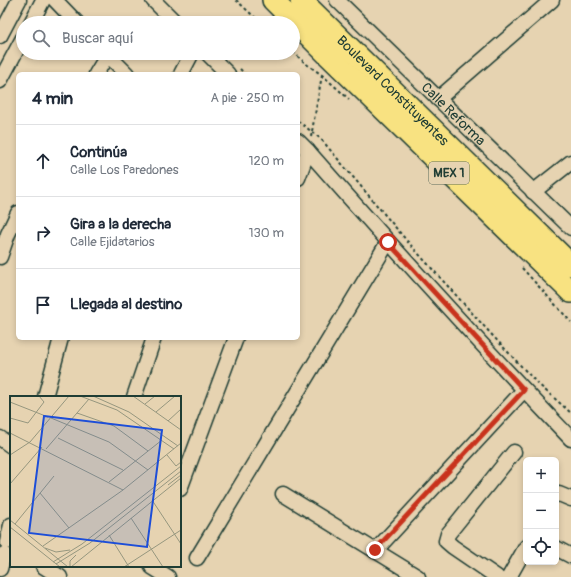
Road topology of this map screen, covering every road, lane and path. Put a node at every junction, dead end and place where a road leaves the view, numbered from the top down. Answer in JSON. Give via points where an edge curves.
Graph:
{"nodes":[{"id":1,"x":19,"y":0,"type":"edge"},
{"id":2,"x":43,"y":0,"type":"edge"},
{"id":3,"x":55,"y":0,"type":"edge"},
{"id":4,"x":153,"y":0,"type":"edge"},
{"id":5,"x":236,"y":0,"type":"edge"},
{"id":6,"x":266,"y":0,"type":"edge"},
{"id":7,"x":273,"y":0,"type":"edge"},
{"id":8,"x":301,"y":0,"type":"edge"},
{"id":9,"x":310,"y":0,"type":"edge"},
{"id":10,"x":552,"y":0,"type":"edge"},
{"id":11,"x":344,"y":2,"type":"edge"},
{"id":12,"x":35,"y":16,"type":"edge"},
{"id":13,"x":70,"y":16,"type":"edge"},
{"id":14,"x":169,"y":16,"type":"edge"},
{"id":15,"x":253,"y":16,"type":"edge"},
{"id":16,"x":283,"y":16,"type":"edge"},
{"id":17,"x":289,"y":16,"type":"edge"},
{"id":18,"x":300,"y":27,"type":"edge"},
{"id":19,"x":300,"y":31,"type":"edge"},
{"id":20,"x":0,"y":36,"type":"edge"},
{"id":21,"x":342,"y":41,"type":"junction"},
{"id":22,"x":16,"y":51,"type":"edge"},
{"id":23,"x":328,"y":55,"type":"junction"},
{"id":24,"x":300,"y":58,"type":"edge"},
{"id":25,"x":104,"y":60,"type":"edge"},
{"id":26,"x":113,"y":60,"type":"edge"},
{"id":27,"x":188,"y":60,"type":"edge"},
{"id":28,"x":214,"y":60,"type":"edge"},
{"id":29,"x":97,"y":72,"type":"edge"},
{"id":30,"x":125,"y":72,"type":"edge"},
{"id":31,"x":182,"y":72,"type":"edge"},
{"id":32,"x":226,"y":72,"type":"edge"},
{"id":33,"x":322,"y":75,"type":"junction"},
{"id":34,"x":0,"y":81,"type":"edge"},
{"id":35,"x":438,"y":99,"type":"junction"},
{"id":36,"x":350,"y":100,"type":"dead end"},
{"id":37,"x":300,"y":123,"type":"edge"},
{"id":38,"x":312,"y":132,"type":"junction"},
{"id":39,"x":300,"y":144,"type":"edge"},
{"id":40,"x":308,"y":151,"type":"junction"},
{"id":41,"x":571,"y":162,"type":"edge"},
{"id":42,"x":300,"y":173,"type":"edge"},
{"id":43,"x":533,"y":192,"type":"junction"},
{"id":44,"x":16,"y":217,"type":"edge"},
{"id":45,"x":571,"y":228,"type":"edge"},
{"id":46,"x":388,"y":242,"type":"junction"},
{"id":47,"x":0,"y":257,"type":"edge"},
{"id":48,"x":571,"y":265,"type":"edge"},
{"id":49,"x":521,"y":267,"type":"dead end"},
{"id":50,"x":571,"y":292,"type":"edge"},
{"id":51,"x":571,"y":322,"type":"edge"},
{"id":52,"x":60,"y":340,"type":"edge"},
{"id":53,"x":153,"y":340,"type":"edge"},
{"id":54,"x":235,"y":340,"type":"edge"},
{"id":55,"x":524,"y":390,"type":"junction"},
{"id":56,"x":45,"y":396,"type":"edge"},
{"id":57,"x":134,"y":396,"type":"edge"},
{"id":58,"x":571,"y":413,"type":"edge"},
{"id":59,"x":0,"y":438,"type":"edge"},
{"id":60,"x":571,"y":439,"type":"edge"},
{"id":61,"x":10,"y":445,"type":"edge"},
{"id":62,"x":514,"y":452,"type":"dead end"},
{"id":63,"x":181,"y":486,"type":"edge"},
{"id":64,"x":283,"y":494,"type":"dead end"},
{"id":65,"x":559,"y":494,"type":"edge"},
{"id":66,"x":571,"y":499,"type":"edge"},
{"id":67,"x":10,"y":528,"type":"edge"},
{"id":68,"x":5,"y":544,"type":"edge"},
{"id":69,"x":375,"y":550,"type":"junction"},
{"id":70,"x":559,"y":550,"type":"edge"},
{"id":71,"x":523,"y":552,"type":"edge"},
{"id":72,"x":571,"y":556,"type":"edge"},
{"id":73,"x":197,"y":558,"type":"dead end"},
{"id":74,"x":45,"y":567,"type":"edge"},
{"id":75,"x":0,"y":569,"type":"edge"},
{"id":76,"x":151,"y":570,"type":"edge"},
{"id":77,"x":60,"y":577,"type":"edge"},
{"id":78,"x":168,"y":577,"type":"edge"},
{"id":79,"x":418,"y":577,"type":"edge"},
{"id":80,"x":497,"y":577,"type":"edge"},
{"id":81,"x":509,"y":577,"type":"edge"}],
"edges":[{"from":1,"to":20,"type":"street"},
{"from":2,"to":12,"type":"street"},
{"from":3,"to":13,"type":"street"},
{"from":4,"to":14,"type":"street"},
{"from":5,"to":15,"type":"path"},
{"from":6,"to":16,"type":"highway"},
{"from":7,"to":17,"type":"highway","number":"MEX 1"},
{"from":8,"to":21,"type":"highway","name":"Boulevard Constituyentes","number":"MEX 1"},
{"from":9,"to":21,"type":"highway"},
{"from":10,"to":35,"type":"street"},
{"from":11,"to":35,"type":"street","name":"Calle Reforma"},
{"from":18,"to":23,"type":"highway","number":"MEX 1"},
{"from":19,"to":23,"type":"highway"},
{"from":21,"to":48,"type":"highway","name":"Boulevard Constituyentes","number":"MEX 1"},
{"from":22,"to":34,"type":"street"},
{"from":23,"to":50,"type":"highway","name":"Boulevard Constituyentes","number":"MEX 1"},
{"from":24,"to":33,"type":"path"},
{"from":25,"to":29,"type":"street"},
{"from":26,"to":30,"type":"street"},
{"from":27,"to":31,"type":"street"},
{"from":28,"to":32,"type":"street"},
{"from":33,"to":36,"type":"path"},
{"from":33,"to":38,"type":"path"},
{"from":35,"to":43,"type":"street","name":"Calle Reforma"},
{"from":37,"to":38,"type":"path"},
{"from":38,"to":40,"type":"path"},
{"from":38,"to":58,"type":"path","via":[[321,139],[407,241],[492,335],[537,383]]},
{"from":39,"to":40,"type":"street"},
{"from":40,"to":42,"type":"street"},
{"from":40,"to":46,"type":"street"},
{"from":41,"to":43,"type":"street"},
{"from":43,"to":45,"type":"street","name":"Calle Reforma"},
{"from":44,"to":47,"type":"street"},
{"from":46,"to":55,"type":"street"},
{"from":46,"to":73,"type":"street"},
{"from":49,"to":51,"type":"path"},
{"from":52,"to":56,"type":"street"},
{"from":53,"to":57,"type":"street"},
{"from":54,"to":63,"type":"street"},
{"from":55,"to":60,"type":"street"},
{"from":55,"to":69,"type":"street"},
{"from":59,"to":61,"type":"street"},
{"from":62,"to":80,"type":"street","via":[[448,534],[446,541]]},
{"from":64,"to":69,"type":"street"},
{"from":65,"to":66,"type":"street"},
{"from":67,"to":68,"type":"street"},
{"from":68,"to":75,"type":"street"},
{"from":69,"to":79,"type":"street"},
{"from":70,"to":72,"type":"street"},
{"from":71,"to":81,"type":"street"},
{"from":74,"to":77,"type":"street"},
{"from":76,"to":78,"type":"street"}]}
